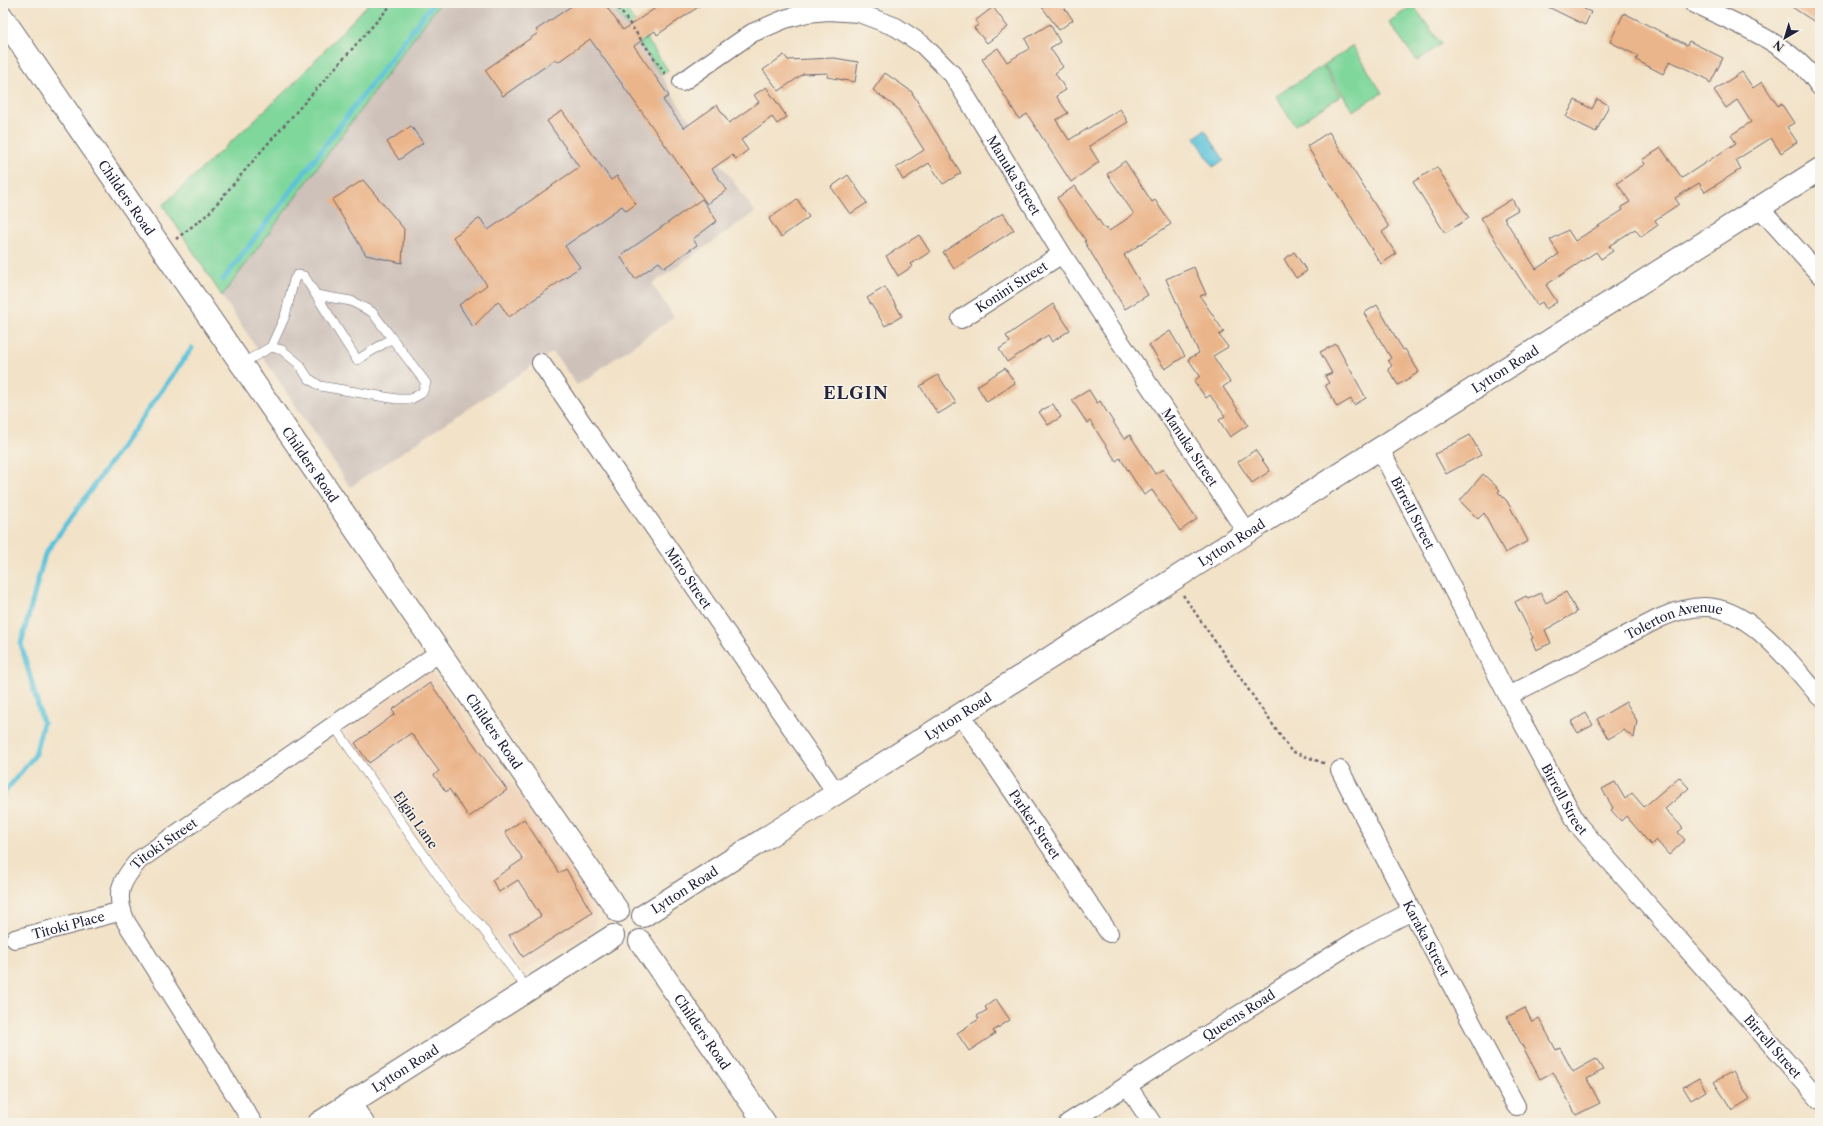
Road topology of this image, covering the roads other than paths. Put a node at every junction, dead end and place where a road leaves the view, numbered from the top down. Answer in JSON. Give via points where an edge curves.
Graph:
{"nodes":[{"id":1,"x":1693,"y":3,"type":"edge"},
{"id":2,"x":861,"y":8,"type":"edge"},
{"id":3,"x":3,"y":19,"type":"edge"},
{"id":4,"x":682,"y":82,"type":"road end"},
{"id":5,"x":1820,"y":87,"type":"edge"},
{"id":6,"x":1820,"y":169,"type":"edge"},
{"id":7,"x":1759,"y":207,"type":"junction"},
{"id":8,"x":1062,"y":254,"type":"junction"},
{"id":9,"x":1820,"y":275,"type":"edge"},
{"id":10,"x":316,"y":295,"type":"junction"},
{"id":11,"x":961,"y":319,"type":"dead end"},
{"id":12,"x":392,"y":339,"type":"junction"},
{"id":13,"x":271,"y":347,"type":"junction"},
{"id":14,"x":541,"y":363,"type":"dead end"},
{"id":15,"x":241,"y":364,"type":"junction"},
{"id":16,"x":1380,"y":449,"type":"junction"},
{"id":17,"x":1247,"y":533,"type":"junction"},
{"id":18,"x":440,"y":652,"type":"junction"},
{"id":19,"x":1508,"y":696,"type":"junction"},
{"id":20,"x":1820,"y":697,"type":"edge"},
{"id":21,"x":961,"y":716,"type":"junction"},
{"id":22,"x":334,"y":726,"type":"junction"},
{"id":23,"x":1340,"y":770,"type":"road end"},
{"id":24,"x":837,"y":794,"type":"junction"},
{"id":25,"x":618,"y":911,"type":"junction"},
{"id":26,"x":1412,"y":911,"type":"junction"},
{"id":27,"x":122,"y":912,"type":"junction"},
{"id":28,"x":643,"y":916,"type":"junction"},
{"id":29,"x":1108,"y":933,"type":"dead end"},
{"id":30,"x":612,"y":936,"type":"junction"},
{"id":31,"x":15,"y":939,"type":"dead end"},
{"id":32,"x":640,"y":942,"type":"junction"},
{"id":33,"x":528,"y":990,"type":"junction"},
{"id":34,"x":1127,"y":1085,"type":"junction"},
{"id":35,"x":1820,"y":1100,"type":"edge"},
{"id":36,"x":351,"y":1102,"type":"junction"},
{"id":37,"x":1516,"y":1106,"type":"dead end"},
{"id":38,"x":253,"y":1123,"type":"edge"},
{"id":39,"x":319,"y":1123,"type":"edge"},
{"id":40,"x":365,"y":1123,"type":"edge"},
{"id":41,"x":765,"y":1123,"type":"edge"},
{"id":42,"x":1068,"y":1123,"type":"edge"},
{"id":43,"x":1152,"y":1123,"type":"edge"}],
"edges":[{"from":1,"to":5,"type":"street","via":[[1765,38],[1785,51],[1807,70]]},
{"from":2,"to":4,"type":"street","name":"Manuka Street","via":[[807,13],[784,19],[752,34]]},
{"from":2,"to":8,"type":"street","name":"Manuka Street","via":[[923,45],[953,75]]},
{"from":3,"to":15,"type":"main road","name":"Childers Road"},
{"from":6,"to":7,"type":"main road","name":"Lytton Road"},
{"from":7,"to":9,"type":"street"},
{"from":7,"to":16,"type":"main road","name":"Lytton Road"},
{"from":8,"to":11,"type":"street","name":"Konini Street"},
{"from":8,"to":17,"type":"street","name":"Manuka Street"},
{"from":10,"to":12,"type":"lane","via":[[351,301],[372,312]]},
{"from":10,"to":12,"type":"lane","via":[[357,360]]},
{"from":10,"to":13,"type":"lane","via":[[304,276],[297,275],[285,316]]},
{"from":12,"to":13,"type":"lane","via":[[426,383],[422,393],[411,399],[320,386],[308,378],[299,364],[282,350]]},
{"from":13,"to":15,"type":"lane"},
{"from":14,"to":24,"type":"street","name":"Miro Street"},
{"from":15,"to":18,"type":"main road","name":"Childers Road"},
{"from":16,"to":17,"type":"main road","name":"Lytton Road"},
{"from":16,"to":19,"type":"street","name":"Birrell Street"},
{"from":17,"to":21,"type":"main road","name":"Lytton Road"},
{"from":18,"to":22,"type":"street","name":"Titoki Street"},
{"from":18,"to":25,"type":"main road","name":"Childers Road"},
{"from":19,"to":20,"type":"street","name":"Tolerton Avenue","via":[[1660,618],[1685,608],[1706,607],[1729,612],[1749,623],[1770,641]]},
{"from":19,"to":35,"type":"street","name":"Birrell Street","via":[[1578,825]]},
{"from":21,"to":24,"type":"main road","name":"Lytton Road"},
{"from":21,"to":29,"type":"street","name":"Parker Street"},
{"from":22,"to":27,"type":"street","name":"Titoki Street","via":[[139,860],[122,881],[119,894]]},
{"from":22,"to":33,"type":"lane","name":"Elgin Lane","via":[[457,902],[480,925]]},
{"from":23,"to":26,"type":"street","name":"Karaka Street"},
{"from":24,"to":28,"type":"main road","name":"Lytton Road"},
{"from":25,"to":28,"type":"main road","via":[[631,907]]},
{"from":25,"to":30,"type":"main road","via":[[612,919]]},
{"from":26,"to":34,"type":"street","name":"Queens Road","via":[[1360,938]]},
{"from":26,"to":37,"type":"street","name":"Karaka Street"},
{"from":27,"to":31,"type":"street","name":"Titoki Place"},
{"from":27,"to":38,"type":"street","name":"Titoki Street"},
{"from":28,"to":32,"type":"main road","via":[[646,932]]},
{"from":30,"to":32,"type":"main road","via":[[622,945],[629,946]]},
{"from":30,"to":33,"type":"main road","name":"Lytton Road"},
{"from":32,"to":41,"type":"main road","name":"Childers Road"},
{"from":33,"to":36,"type":"main road","name":"Lytton Road"},
{"from":34,"to":42,"type":"street","name":"Queens Road"},
{"from":34,"to":43,"type":"street"},
{"from":36,"to":39,"type":"main road","name":"Lytton Road"},
{"from":36,"to":40,"type":"street"}]}
